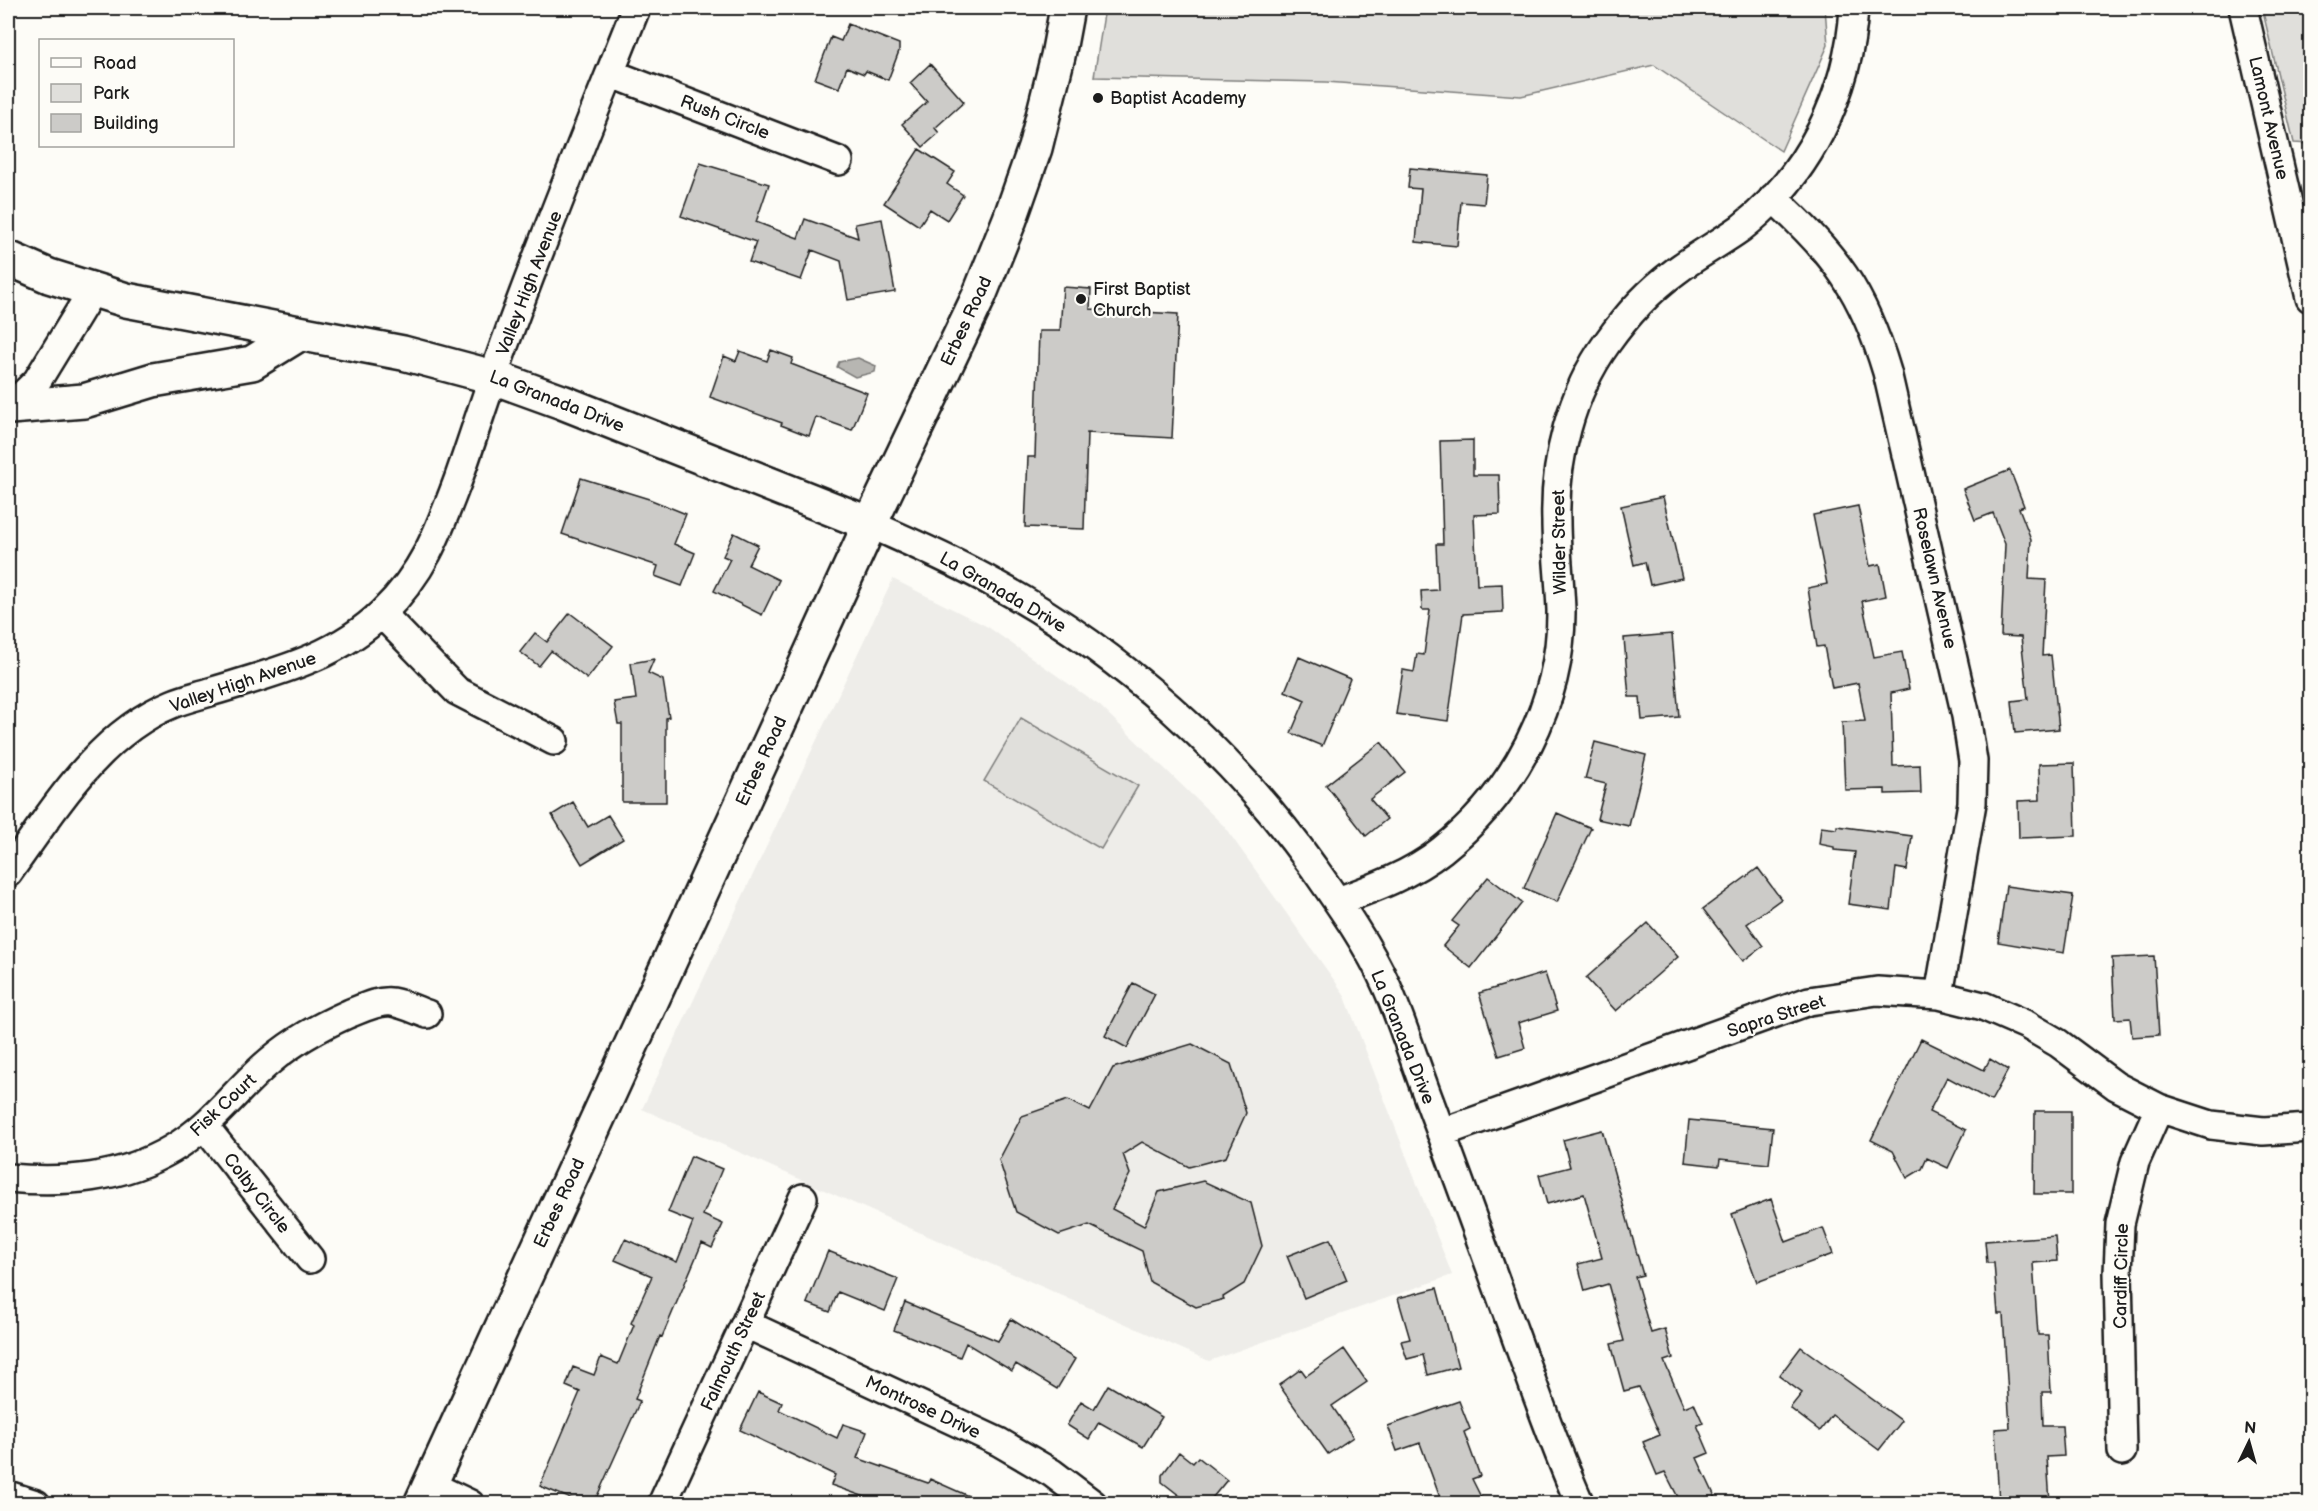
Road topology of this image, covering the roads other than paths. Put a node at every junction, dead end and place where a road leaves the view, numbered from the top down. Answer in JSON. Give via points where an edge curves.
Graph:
{"nodes":[{"id":1,"x":636,"y":8,"type":"edge"},
{"id":2,"x":1067,"y":8,"type":"edge"},
{"id":3,"x":1854,"y":8,"type":"edge"},
{"id":4,"x":2243,"y":8,"type":"edge"},
{"id":5,"x":610,"y":73,"type":"junction"},
{"id":6,"x":839,"y":161,"type":"dead end"},
{"id":7,"x":1773,"y":198,"type":"junction"},
{"id":8,"x":8,"y":258,"type":"edge"},
{"id":9,"x":92,"y":291,"type":"junction"},
{"id":10,"x":2310,"y":298,"type":"edge"},
{"id":11,"x":299,"y":334,"type":"junction"},
{"id":12,"x":493,"y":377,"type":"junction"},
{"id":13,"x":9,"y":408,"type":"edge"},
{"id":14,"x":870,"y":524,"type":"junction"},
{"id":15,"x":382,"y":614,"type":"junction"},
{"id":16,"x":554,"y":741,"type":"dead end"},
{"id":17,"x":8,"y":873,"type":"edge"},
{"id":18,"x":1338,"y":902,"type":"junction"},
{"id":19,"x":1939,"y":995,"type":"junction"},
{"id":20,"x":427,"y":1014,"type":"dead end"},
{"id":21,"x":2159,"y":1108,"type":"junction"},
{"id":22,"x":205,"y":1127,"type":"junction"},
{"id":23,"x":2310,"y":1128,"type":"edge"},
{"id":24,"x":1441,"y":1133,"type":"junction"},
{"id":25,"x":8,"y":1178,"type":"edge"},
{"id":26,"x":803,"y":1198,"type":"dead end"},
{"id":27,"x":310,"y":1259,"type":"dead end"},
{"id":28,"x":746,"y":1324,"type":"junction"},
{"id":29,"x":2122,"y":1450,"type":"dead end"},
{"id":30,"x":425,"y":1494,"type":"edge"},
{"id":31,"x":8,"y":1495,"type":"edge"},
{"id":32,"x":36,"y":1503,"type":"edge"},
{"id":33,"x":470,"y":1503,"type":"edge"},
{"id":34,"x":662,"y":1503,"type":"edge"},
{"id":35,"x":1093,"y":1503,"type":"edge"},
{"id":36,"x":1581,"y":1503,"type":"edge"}],
"edges":[{"from":1,"to":5,"type":"street","name":"Valley High Avenue"},
{"from":2,"to":14,"type":"main road","name":"Erbes Road","via":[[1035,148],[1010,219],[979,296]]},
{"from":3,"to":7,"type":"street","name":"Wilder Street","via":[[1842,80],[1827,118],[1806,157]]},
{"from":4,"to":10,"type":"street","name":"Lamont Avenue"},
{"from":5,"to":6,"type":"street","name":"Rush Circle"},
{"from":5,"to":12,"type":"street","name":"Valley High Avenue"},
{"from":7,"to":18,"type":"street","name":"Wilder Street","via":[[1741,227],[1644,298],[1606,344],[1581,390],[1565,437],[1557,484],[1561,612],[1556,662],[1543,712],[1518,766],[1482,814],[1441,851],[1392,881]]},
{"from":7,"to":19,"type":"street","name":"Roselawn Avenue","via":[[1837,262],[1859,297],[1876,336],[1966,716],[1972,803]]},
{"from":8,"to":9,"type":"main road","name":"La Granada Drive"},
{"from":9,"to":11,"type":"main road","name":"La Granada Drive"},
{"from":9,"to":13,"type":"street","via":[[38,381]]},
{"from":11,"to":12,"type":"main road","name":"La Granada Drive","via":[[403,353]]},
{"from":11,"to":13,"type":"main road","via":[[252,363],[153,380],[84,401]]},
{"from":12,"to":14,"type":"main road","name":"La Granada Drive"},
{"from":12,"to":15,"type":"street","name":"Valley High Avenue","via":[[437,538],[409,584]]},
{"from":14,"to":18,"type":"street","name":"La Granada Drive","via":[[998,585],[1070,630],[1132,676],[1187,723],[1242,779],[1292,838]]},
{"from":14,"to":30,"type":"main road","name":"Erbes Road"},
{"from":15,"to":16,"type":"street","via":[[457,691]]},
{"from":15,"to":17,"type":"street","name":"Valley High Avenue","via":[[347,643],[317,658],[171,704],[136,724],[76,780]]},
{"from":18,"to":24,"type":"street","name":"La Granada Drive","via":[[1387,986]]},
{"from":19,"to":21,"type":"street","name":"Sapra Street","via":[[1983,1006],[2027,1024],[2116,1086]]},
{"from":19,"to":24,"type":"street","name":"Sapra Street","via":[[1876,991],[1809,1001]]},
{"from":20,"to":22,"type":"street","name":"Fisk Court","via":[[390,1002],[365,1007],[309,1032],[269,1062]]},
{"from":21,"to":23,"type":"street","name":"Sapra Street","via":[[2211,1125],[2263,1131]]},
{"from":21,"to":29,"type":"street","name":"Cardiff Circle","via":[[2134,1162],[2120,1224]]},
{"from":22,"to":25,"type":"street","name":"Fisk Court","via":[[171,1150],[128,1169],[66,1180]]},
{"from":22,"to":27,"type":"street","name":"Colby Circle"},
{"from":24,"to":36,"type":"street","name":"La Granada Drive"},
{"from":26,"to":28,"type":"street","name":"Falmouth Street"},
{"from":28,"to":34,"type":"street","name":"Falmouth Street"},
{"from":28,"to":35,"type":"street","name":"Montrose Drive","via":[[999,1443],[1052,1473]]},
{"from":30,"to":33,"type":"street"},
{"from":31,"to":32,"type":"street"}]}
